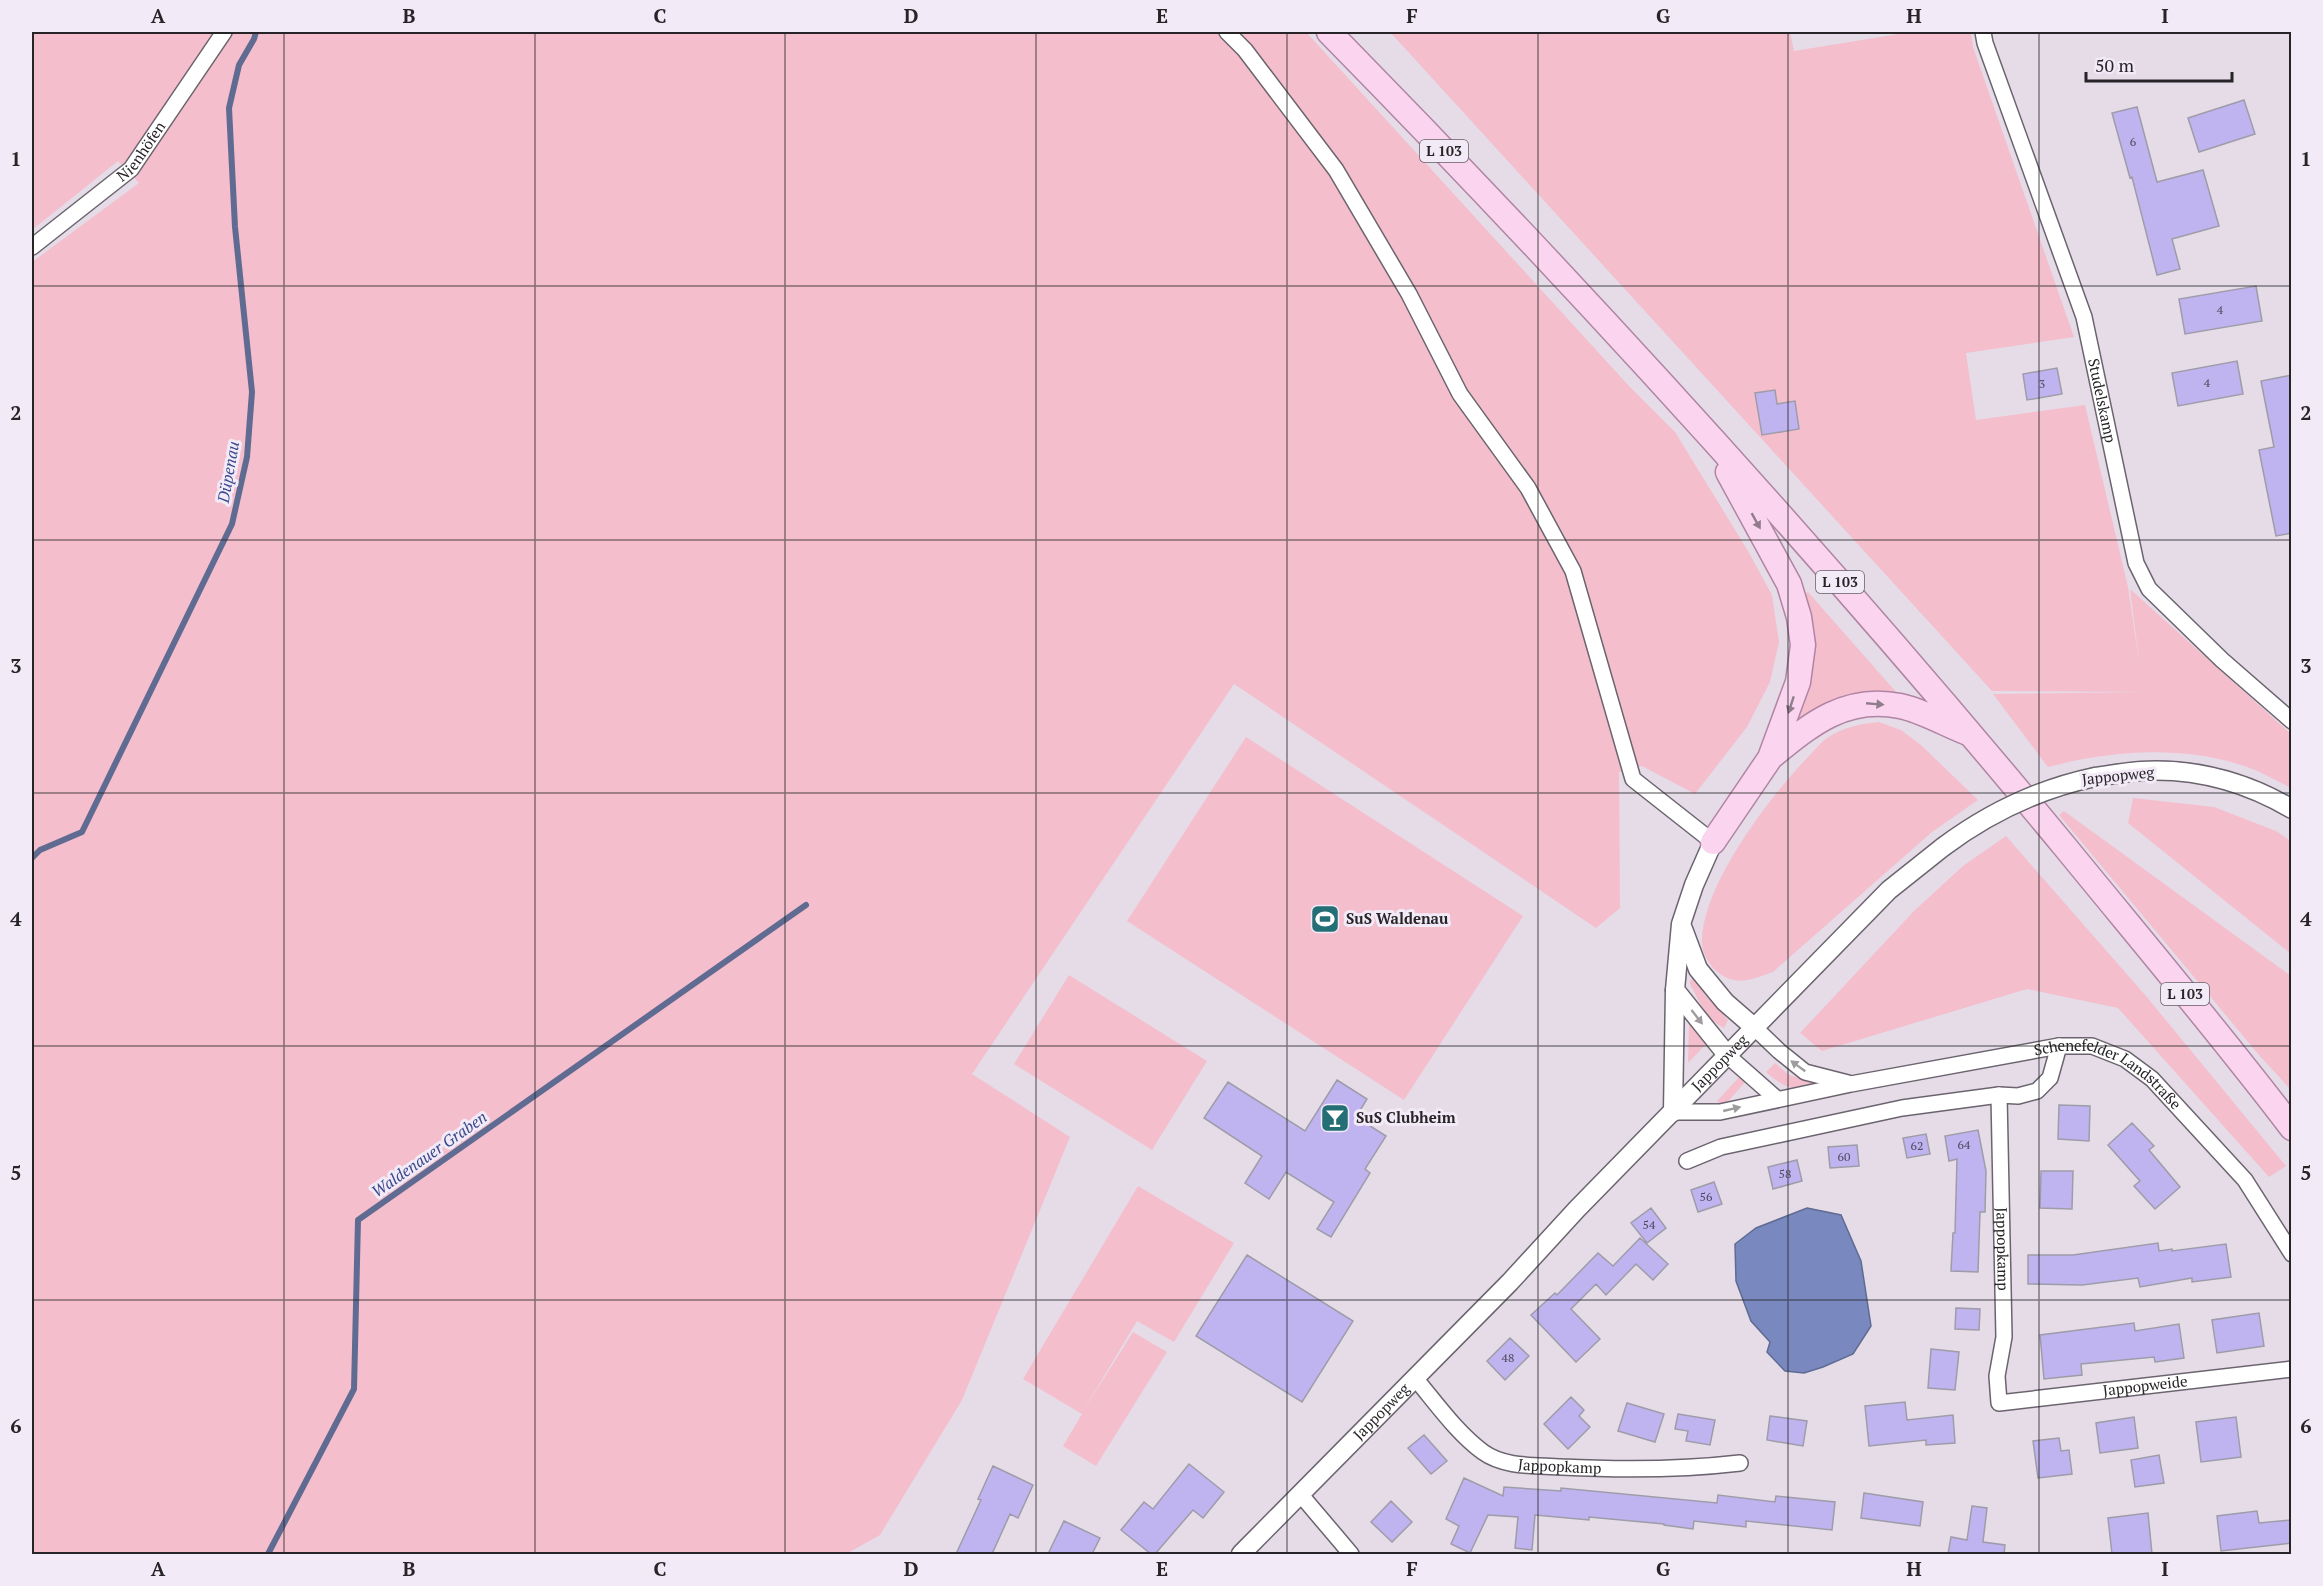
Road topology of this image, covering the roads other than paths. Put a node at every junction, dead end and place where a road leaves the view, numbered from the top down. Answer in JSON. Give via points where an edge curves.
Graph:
{"nodes":[{"id":1,"x":224,"y":32,"type":"edge"},
{"id":2,"x":1227,"y":32,"type":"edge"},
{"id":3,"x":1329,"y":32,"type":"edge"},
{"id":4,"x":1983,"y":32,"type":"edge"},
{"id":5,"x":32,"y":247,"type":"edge"},
{"id":6,"x":1707,"y":433,"type":"junction"},
{"id":7,"x":2292,"y":721,"type":"edge"},
{"id":8,"x":1971,"y":734,"type":"junction"},
{"id":9,"x":1770,"y":758,"type":"junction"},
{"id":10,"x":2292,"y":808,"type":"edge"},
{"id":11,"x":1713,"y":842,"type":"junction"},
{"id":12,"x":1681,"y":924,"type":"junction"},
{"id":13,"x":1675,"y":990,"type":"junction"},
{"id":14,"x":1755,"y":1028,"type":"junction"},
{"id":15,"x":2059,"y":1046,"type":"junction"},
{"id":16,"x":1728,"y":1056,"type":"junction"},
{"id":17,"x":1851,"y":1084,"type":"junction"},
{"id":18,"x":2259,"y":1086,"type":"junction"},
{"id":19,"x":1999,"y":1095,"type":"junction"},
{"id":20,"x":1777,"y":1099,"type":"junction"},
{"id":21,"x":2292,"y":1106,"type":"edge"},
{"id":22,"x":1674,"y":1112,"type":"junction"},
{"id":23,"x":2292,"y":1128,"type":"edge"},
{"id":24,"x":1687,"y":1161,"type":"dead end"},
{"id":25,"x":2292,"y":1254,"type":"edge"},
{"id":26,"x":2292,"y":1369,"type":"edge"},
{"id":27,"x":1415,"y":1378,"type":"junction"},
{"id":28,"x":1999,"y":1403,"type":"joint"},
{"id":29,"x":1740,"y":1463,"type":"dead end"},
{"id":30,"x":1301,"y":1495,"type":"junction"},
{"id":31,"x":1241,"y":1554,"type":"edge"},
{"id":32,"x":1351,"y":1554,"type":"edge"}],
"edges":[{"from":1,"to":5,"type":"street","name":"Nienhöfen","via":[[131,169]]},
{"from":2,"to":11,"type":"street","via":[[1336,170],[1409,294],[1460,394],[1528,488],[1545,519],[1573,571],[1633,779]]},
{"from":3,"to":6,"type":"main road","number":"L 103","via":[[1550,262]]},
{"from":4,"to":7,"type":"street","name":"Studelskamp","via":[[2084,317],[2136,563],[2149,589]]},
{"from":6,"to":8,"type":"main road","number":"L 103"},
{"from":6,"to":9,"type":"main road","one_way":true,"via":[[1789,584],[1799,617],[1803,645],[1798,682]]},
{"from":9,"to":8,"type":"main road","one_way":true,"via":[[1833,713],[1864,703],[1900,706]]},
{"from":8,"to":18,"type":"main road","number":"L 103"},
{"from":9,"to":11,"type":"main road"},
{"from":10,"to":14,"type":"street","name":"Jappopweg","bridge":true,"via":[[2226,780],[2184,772],[2141,771],[2062,784],[2003,807],[1973,825],[1889,890]]},
{"from":11,"to":12,"type":"street"},
{"from":12,"to":13,"type":"street"},
{"from":12,"to":14,"type":"street","via":[[1698,969],[1725,1002]]},
{"from":13,"to":16,"type":"street","one_way":true},
{"from":13,"to":22,"type":"street"},
{"from":14,"to":16,"type":"street","name":"Jappopweg"},
{"from":17,"to":14,"type":"street","name":"Schenefelder Landstraße","one_way":true,"via":[[1805,1071]]},
{"from":15,"to":17,"type":"street","name":"Schenefelder Landstraße"},
{"from":15,"to":19,"type":"street","via":[[2050,1078],[2037,1091]]},
{"from":15,"to":25,"type":"street","name":"Schenefelder Landstraße","via":[[2092,1046],[2125,1059],[2152,1079],[2245,1180]]},
{"from":16,"to":20,"type":"street"},
{"from":16,"to":22,"type":"street","name":"Jappopweg"},
{"from":17,"to":20,"type":"street","name":"Schenefelder Landstraße"},
{"from":18,"to":21,"type":"main road"},
{"from":18,"to":23,"type":"main road","number":"L 103"},
{"from":19,"to":24,"type":"street","via":[[1902,1108],[1794,1130],[1721,1147]]},
{"from":19,"to":28,"type":"street","name":"Jappopkamp","via":[[2004,1337],[1997,1376]]},
{"from":22,"to":20,"type":"street","name":"Schenefelder Landstraße","one_way":true,"via":[[1720,1112]]},
{"from":22,"to":27,"type":"street","name":"Jappopweg"},
{"from":26,"to":28,"type":"street","name":"Jappopweide"},
{"from":27,"to":29,"type":"street","name":"Jappopkamp","via":[[1484,1453],[1508,1463],[1614,1469]]},
{"from":27,"to":30,"type":"street","name":"Jappopweg"},
{"from":30,"to":31,"type":"street","name":"Jappopweg"},
{"from":30,"to":32,"type":"street"}]}
